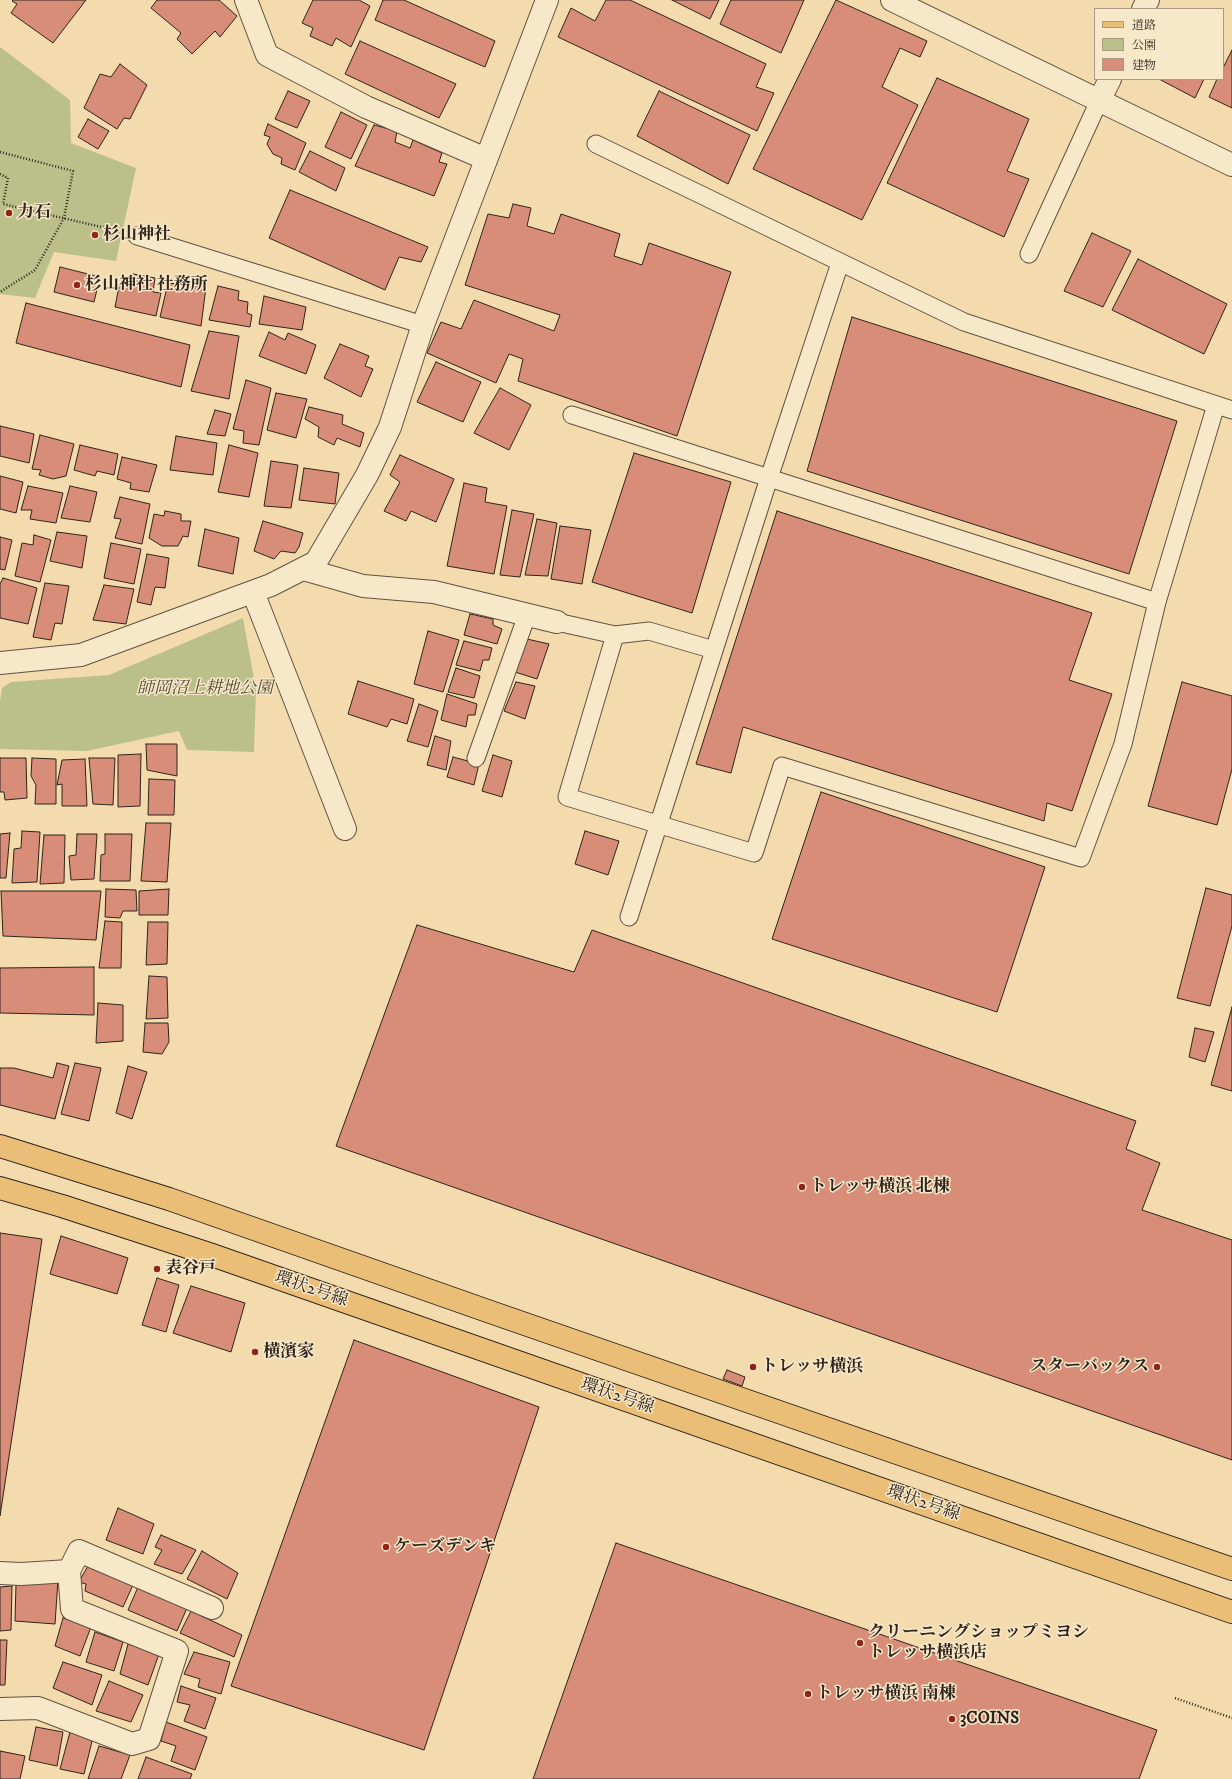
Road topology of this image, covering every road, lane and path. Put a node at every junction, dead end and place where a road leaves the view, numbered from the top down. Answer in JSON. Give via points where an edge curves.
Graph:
{"nodes":[{"id":1,"x":246,"y":0,"type":"edge"},
{"id":2,"x":547,"y":0,"type":"edge"},
{"id":3,"x":892,"y":0,"type":"edge"},
{"id":4,"x":1110,"y":80,"type":"edge"},
{"id":5,"x":1099,"y":101,"type":"junction"},
{"id":6,"x":596,"y":144,"type":"dead end"},
{"id":7,"x":0,"y":152,"type":"edge"},
{"id":8,"x":486,"y":159,"type":"junction"},
{"id":9,"x":1232,"y":165,"type":"edge"},
{"id":10,"x":0,"y":174,"type":"edge"},
{"id":11,"x":64,"y":218,"type":"junction"},
{"id":12,"x":137,"y":236,"type":"joint"},
{"id":13,"x":1029,"y":254,"type":"dead end"},
{"id":14,"x":840,"y":263,"type":"junction"},
{"id":15,"x":0,"y":292,"type":"edge"},
{"id":16,"x":423,"y":325,"type":"junction"},
{"id":17,"x":1224,"y":408,"type":"edge"},
{"id":18,"x":572,"y":415,"type":"dead end"},
{"id":19,"x":769,"y":478,"type":"junction"},
{"id":20,"x":303,"y":569,"type":"junction"},
{"id":21,"x":253,"y":592,"type":"junction"},
{"id":22,"x":1157,"y":602,"type":"junction"},
{"id":23,"x":527,"y":615,"type":"junction"},
{"id":24,"x":557,"y":622,"type":"joint"},
{"id":25,"x":615,"y":635,"type":"junction"},
{"id":26,"x":714,"y":650,"type":"junction"},
{"id":27,"x":0,"y":663,"type":"edge"},
{"id":28,"x":476,"y":758,"type":"dead end"},
{"id":29,"x":658,"y":825,"type":"junction"},
{"id":30,"x":345,"y":829,"type":"dead end"},
{"id":31,"x":629,"y":917,"type":"dead end"},
{"id":32,"x":0,"y":1146,"type":"edge"},
{"id":33,"x":0,"y":1188,"type":"edge"},
{"id":34,"x":1232,"y":1569,"type":"edge"},
{"id":35,"x":70,"y":1571,"type":"junction"},
{"id":36,"x":0,"y":1573,"type":"edge"},
{"id":37,"x":212,"y":1608,"type":"dead end"},
{"id":38,"x":1232,"y":1612,"type":"edge"},
{"id":39,"x":1175,"y":1698,"type":"dead end"},
{"id":40,"x":0,"y":1709,"type":"edge"},
{"id":41,"x":1232,"y":1718,"type":"edge"}],
"edges":[{"from":1,"to":8,"type":"street","via":[[267,55],[366,107]]},
{"from":2,"to":8,"type":"street"},
{"from":3,"to":5,"type":"street"},
{"from":4,"to":5,"type":"street"},
{"from":5,"to":9,"type":"street"},
{"from":5,"to":13,"type":"lane"},
{"from":6,"to":14,"type":"lane"},
{"from":7,"to":11,"type":"path","via":[[73,171]]},
{"from":8,"to":16,"type":"street"},
{"from":10,"to":11,"type":"path","via":[[8,178],[3,204]]},
{"from":11,"to":12,"type":"path"},
{"from":11,"to":15,"type":"path","via":[[35,270]]},
{"from":12,"to":16,"type":"lane"},
{"from":14,"to":17,"type":"lane","via":[[964,322]]},
{"from":14,"to":19,"type":"lane"},
{"from":16,"to":20,"type":"street","via":[[390,427],[367,475],[316,562]]},
{"from":17,"to":22,"type":"lane"},
{"from":18,"to":19,"type":"lane"},
{"from":19,"to":22,"type":"lane"},
{"from":19,"to":26,"type":"lane"},
{"from":20,"to":21,"type":"street"},
{"from":20,"to":23,"type":"street","via":[[363,586],[434,592]]},
{"from":21,"to":27,"type":"street","via":[[81,655]]},
{"from":21,"to":30,"type":"street"},
{"from":22,"to":29,"type":"lane","via":[[1123,744],[1081,858],[782,766],[754,853]]},
{"from":23,"to":24,"type":"street"},
{"from":23,"to":28,"type":"lane"},
{"from":24,"to":25,"type":"lane"},
{"from":25,"to":26,"type":"lane","via":[[649,631]]},
{"from":25,"to":29,"type":"lane","via":[[567,797]]},
{"from":26,"to":29,"type":"lane"},
{"from":29,"to":31,"type":"lane"},
{"from":32,"to":34,"type":"main road","via":[[170,1199]]},
{"from":33,"to":38,"type":"main road","name":"環状2号線","via":[[212,1255]]},
{"from":35,"to":36,"type":"street"},
{"from":35,"to":37,"type":"street","via":[[79,1551]]},
{"from":35,"to":40,"type":"street","via":[[72,1609],[177,1651],[149,1739],[132,1744],[38,1708]]},
{"from":39,"to":41,"type":"path"}]}
